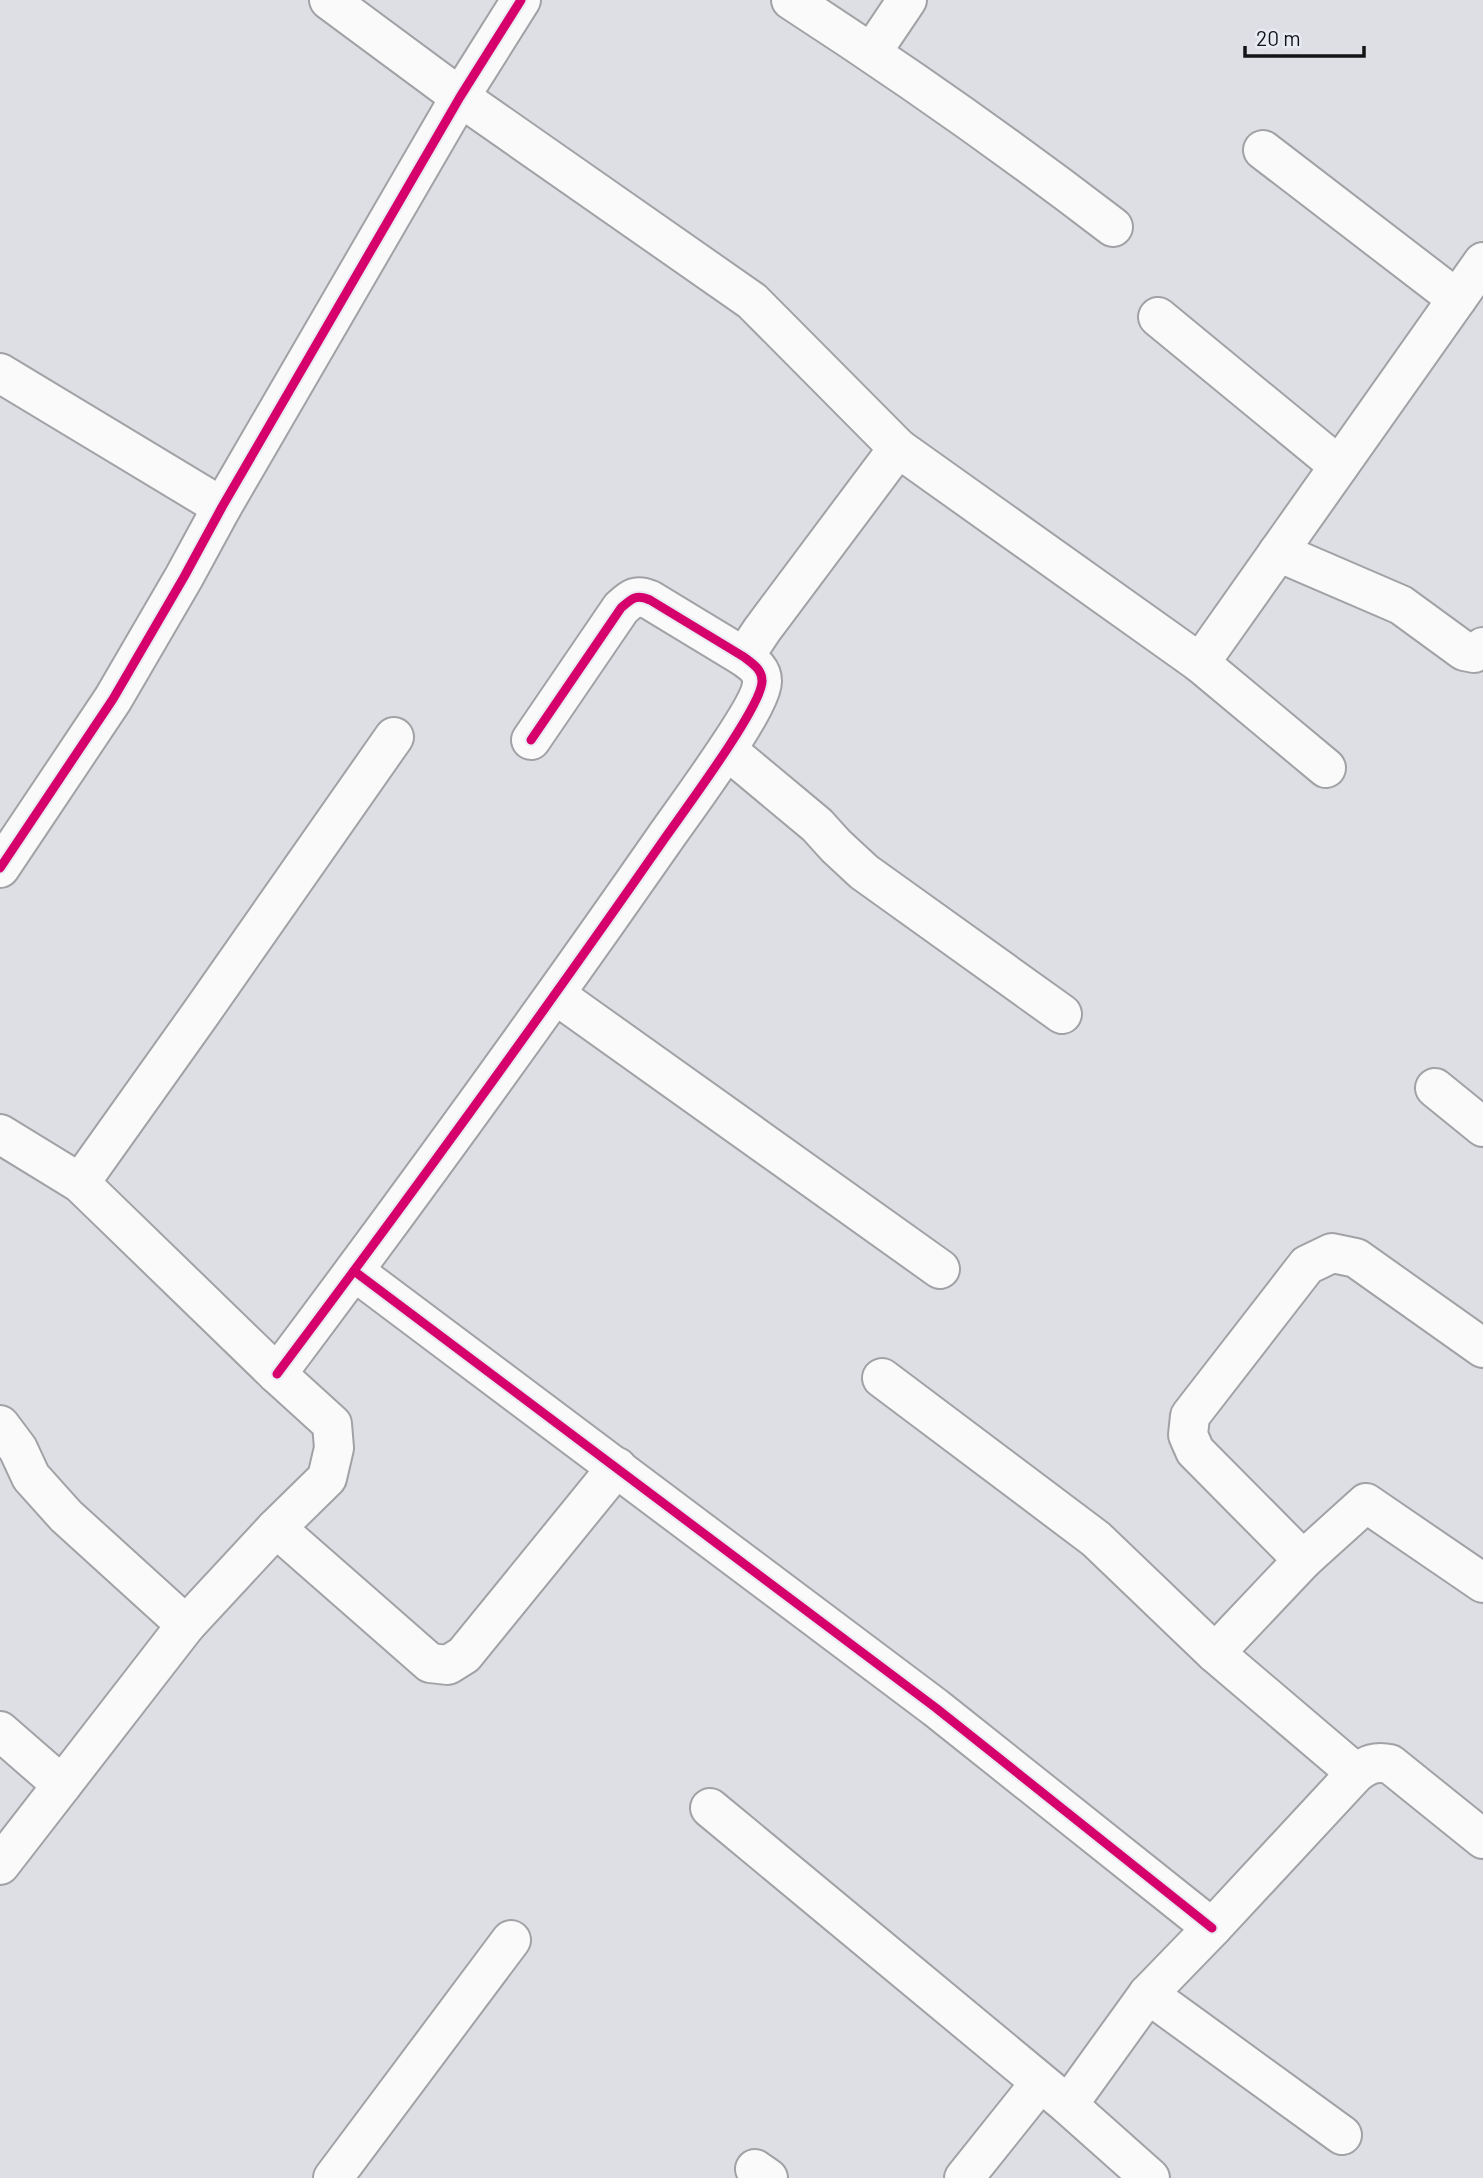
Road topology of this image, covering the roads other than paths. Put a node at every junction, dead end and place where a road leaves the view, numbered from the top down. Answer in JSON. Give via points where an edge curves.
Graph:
{"nodes":[{"id":1,"x":329,"y":0,"type":"edge"},
{"id":2,"x":521,"y":0,"type":"edge"},
{"id":3,"x":791,"y":0,"type":"edge"},
{"id":4,"x":907,"y":0,"type":"edge"},
{"id":5,"x":872,"y":52,"type":"junction"},
{"id":6,"x":460,"y":97,"type":"junction"},
{"id":7,"x":1263,"y":150,"type":"dead end"},
{"id":8,"x":1113,"y":227,"type":"dead end"},
{"id":9,"x":1483,"y":262,"type":"edge"},
{"id":10,"x":1457,"y":299,"type":"junction"},
{"id":11,"x":1158,"y":317,"type":"dead end"},
{"id":12,"x":0,"y":373,"type":"edge"},
{"id":13,"x":898,"y":447,"type":"junction"},
{"id":14,"x":1339,"y":466,"type":"junction"},
{"id":15,"x":222,"y":507,"type":"junction"},
{"id":16,"x":1278,"y":552,"type":"junction"},
{"id":17,"x":1483,"y":647,"type":"edge"},
{"id":18,"x":744,"y":657,"type":"junction"},
{"id":19,"x":1200,"y":663,"type":"junction"},
{"id":20,"x":394,"y":737,"type":"dead end"},
{"id":21,"x":531,"y":740,"type":"dead end"},
{"id":22,"x":727,"y":750,"type":"junction"},
{"id":23,"x":1326,"y":768,"type":"dead end"},
{"id":24,"x":4,"y":854,"type":"edge"},
{"id":25,"x":556,"y":995,"type":"junction"},
{"id":26,"x":1062,"y":1014,"type":"dead end"},
{"id":27,"x":1435,"y":1088,"type":"dead end"},
{"id":28,"x":1483,"y":1127,"type":"edge"},
{"id":29,"x":0,"y":1134,"type":"edge"},
{"id":30,"x":80,"y":1183,"type":"junction"},
{"id":31,"x":940,"y":1269,"type":"dead end"},
{"id":32,"x":354,"y":1271,"type":"junction"},
{"id":33,"x":1477,"y":1330,"type":"edge"},
{"id":34,"x":277,"y":1374,"type":"junction"},
{"id":35,"x":882,"y":1378,"type":"dead end"},
{"id":36,"x":0,"y":1425,"type":"edge"},
{"id":37,"x":617,"y":1467,"type":"junction"},
{"id":38,"x":276,"y":1528,"type":"junction"},
{"id":39,"x":1303,"y":1560,"type":"junction"},
{"id":40,"x":1483,"y":1583,"type":"edge"},
{"id":41,"x":186,"y":1625,"type":"junction"},
{"id":42,"x":1215,"y":1653,"type":"junction"},
{"id":43,"x":0,"y":1731,"type":"edge"},
{"id":44,"x":1356,"y":1773,"type":"junction"},
{"id":45,"x":62,"y":1785,"type":"junction"},
{"id":46,"x":710,"y":1808,"type":"dead end"},
{"id":47,"x":1483,"y":1839,"type":"edge"},
{"id":48,"x":0,"y":1864,"type":"edge"},
{"id":49,"x":1212,"y":1928,"type":"junction"},
{"id":50,"x":511,"y":1940,"type":"dead end"},
{"id":51,"x":1148,"y":1994,"type":"junction"},
{"id":52,"x":1054,"y":2094,"type":"junction"},
{"id":53,"x":1342,"y":2135,"type":"dead end"},
{"id":54,"x":333,"y":2178,"type":"edge"},
{"id":55,"x":964,"y":2178,"type":"edge"},
{"id":56,"x":1150,"y":2178,"type":"edge"}],
"edges":[{"from":1,"to":6,"type":"street"},
{"from":2,"to":6,"type":"street"},
{"from":3,"to":5,"type":"street"},
{"from":4,"to":5,"type":"street"},
{"from":5,"to":8,"type":"street"},
{"from":6,"to":13,"type":"street","via":[[752,301]]},
{"from":6,"to":15,"type":"street"},
{"from":7,"to":10,"type":"street"},
{"from":9,"to":10,"type":"street"},
{"from":10,"to":14,"type":"street"},
{"from":11,"to":14,"type":"street"},
{"from":12,"to":15,"type":"street"},
{"from":13,"to":18,"type":"street"},
{"from":13,"to":19,"type":"street"},
{"from":14,"to":16,"type":"street"},
{"from":15,"to":24,"type":"street","via":[[113,699]]},
{"from":16,"to":17,"type":"street","via":[[1401,605],[1464,651],[1474,653]]},
{"from":16,"to":19,"type":"street"},
{"from":18,"to":21,"type":"street","via":[[650,600],[632,597]]},
{"from":18,"to":22,"type":"street","via":[[757,666],[762,681]]},
{"from":19,"to":23,"type":"street"},
{"from":20,"to":30,"type":"street"},
{"from":22,"to":25,"type":"street"},
{"from":22,"to":26,"type":"street","via":[[817,825],[864,872]]},
{"from":25,"to":31,"type":"street"},
{"from":25,"to":32,"type":"street"},
{"from":27,"to":28,"type":"street"},
{"from":29,"to":30,"type":"street"},
{"from":30,"to":34,"type":"street"},
{"from":32,"to":34,"type":"street"},
{"from":32,"to":37,"type":"street"},
{"from":33,"to":39,"type":"street","via":[[1356,1258],[1332,1253],[1307,1265],[1190,1416],[1188,1434],[1195,1451]]},
{"from":34,"to":38,"type":"street","via":[[332,1424],[334,1448],[327,1478]]},
{"from":35,"to":42,"type":"street","via":[[1096,1539]]},
{"from":36,"to":41,"type":"street","via":[[31,1477],[66,1516]]},
{"from":37,"to":38,"type":"street","via":[[464,1655],[448,1665],[430,1663]]},
{"from":37,"to":49,"type":"street","via":[[936,1708]]},
{"from":38,"to":41,"type":"street"},
{"from":39,"to":40,"type":"street","via":[[1366,1503]]},
{"from":39,"to":42,"type":"street"},
{"from":41,"to":45,"type":"street"},
{"from":42,"to":44,"type":"street"},
{"from":43,"to":45,"type":"street"},
{"from":44,"to":47,"type":"street","via":[[1379,1761],[1391,1764]]},
{"from":44,"to":49,"type":"street"},
{"from":45,"to":48,"type":"street"},
{"from":46,"to":52,"type":"street"},
{"from":49,"to":51,"type":"street"},
{"from":50,"to":54,"type":"street"},
{"from":51,"to":52,"type":"street"},
{"from":51,"to":53,"type":"street"},
{"from":52,"to":55,"type":"street"},
{"from":52,"to":56,"type":"street"}]}
